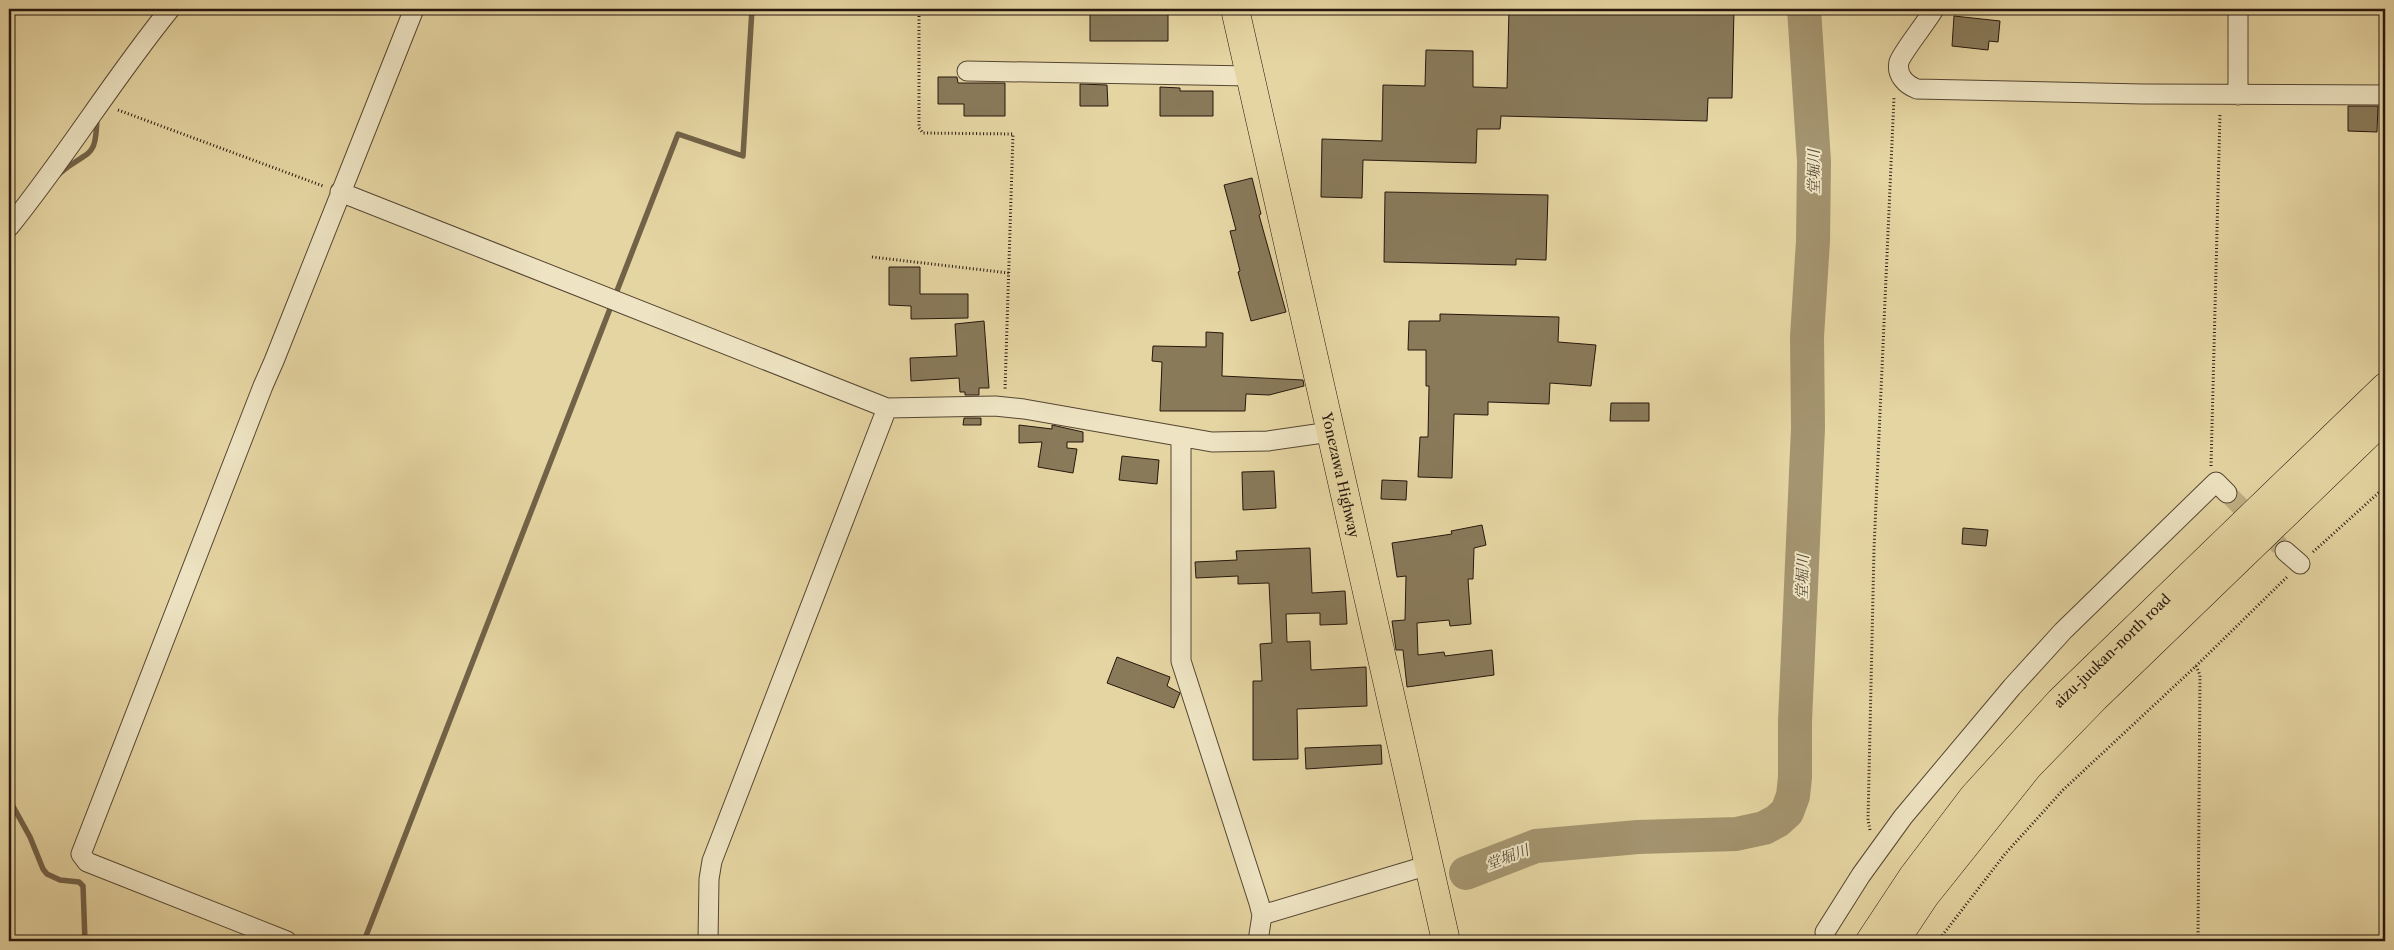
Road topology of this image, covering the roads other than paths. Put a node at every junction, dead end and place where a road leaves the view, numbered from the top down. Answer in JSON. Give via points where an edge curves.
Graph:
{"nodes":[{"id":1,"x":170,"y":9,"type":"edge"},
{"id":2,"x":414,"y":9,"type":"edge"},
{"id":3,"x":1235,"y":9,"type":"edge"},
{"id":4,"x":1934,"y":9,"type":"edge"},
{"id":5,"x":2238,"y":15,"type":"dead end"},
{"id":6,"x":967,"y":71,"type":"dead end"},
{"id":7,"x":1250,"y":76,"type":"junction"},
{"id":8,"x":2230,"y":95,"type":"junction"},
{"id":9,"x":2385,"y":95,"type":"edge"},
{"id":10,"x":340,"y":192,"type":"junction"},
{"id":11,"x":9,"y":227,"type":"edge"},
{"id":12,"x":2385,"y":387,"type":"edge"},
{"id":13,"x":887,"y":408,"type":"junction"},
{"id":14,"x":2385,"y":418,"type":"edge"},
{"id":15,"x":1330,"y":432,"type":"junction"},
{"id":16,"x":1181,"y":442,"type":"dead end"},
{"id":17,"x":2221,"y":488,"type":"road end"},
{"id":18,"x":2285,"y":551,"type":"tunnel mouth"},
{"id":19,"x":2300,"y":564,"type":"road end"},
{"id":20,"x":1429,"y":865,"type":"junction"},
{"id":21,"x":1262,"y":915,"type":"junction"},
{"id":22,"x":1824,"y":932,"type":"dead end"},
{"id":23,"x":287,"y":941,"type":"edge"},
{"id":24,"x":708,"y":941,"type":"edge"},
{"id":25,"x":1258,"y":941,"type":"edge"},
{"id":26,"x":1446,"y":941,"type":"edge"},
{"id":27,"x":1870,"y":941,"type":"edge"},
{"id":28,"x":1895,"y":941,"type":"edge"}],
"edges":[{"from":1,"to":11,"type":"street"},
{"from":2,"to":10,"type":"street"},
{"from":3,"to":7,"type":"highway","name":"Yonezawa Highway"},
{"from":4,"to":8,"type":"street","via":[[1899,61],[1898,72],[1917,89]]},
{"from":5,"to":8,"type":"street"},
{"from":6,"to":7,"type":"street"},
{"from":7,"to":15,"type":"highway","name":"Yonezawa Highway"},
{"from":8,"to":9,"type":"street"},
{"from":10,"to":13,"type":"street"},
{"from":10,"to":23,"type":"street","via":[[80,854],[87,862]]},
{"from":12,"to":27,"type":"highway","name":"aizu-juukan-north road","via":[[2060,701],[1973,797],[1913,876]]},
{"from":13,"to":15,"type":"street","via":[[1005,407],[1212,442],[1268,441]]},
{"from":13,"to":24,"type":"street","via":[[712,861]]},
{"from":14,"to":28,"type":"highway","name":"aizu-juukan-north road","via":[[2028,767],[1925,896]]},
{"from":15,"to":20,"type":"highway","name":"Yonezawa Highway"},
{"from":16,"to":21,"type":"street","via":[[1181,661]]},
{"from":17,"to":22,"type":"street","via":[[2063,631],[1961,746],[1881,848]]},
{"from":18,"to":19,"type":"street"},
{"from":20,"to":21,"type":"street"},
{"from":20,"to":26,"type":"highway","name":"Yonezawa Highway"},
{"from":21,"to":25,"type":"street"}]}
